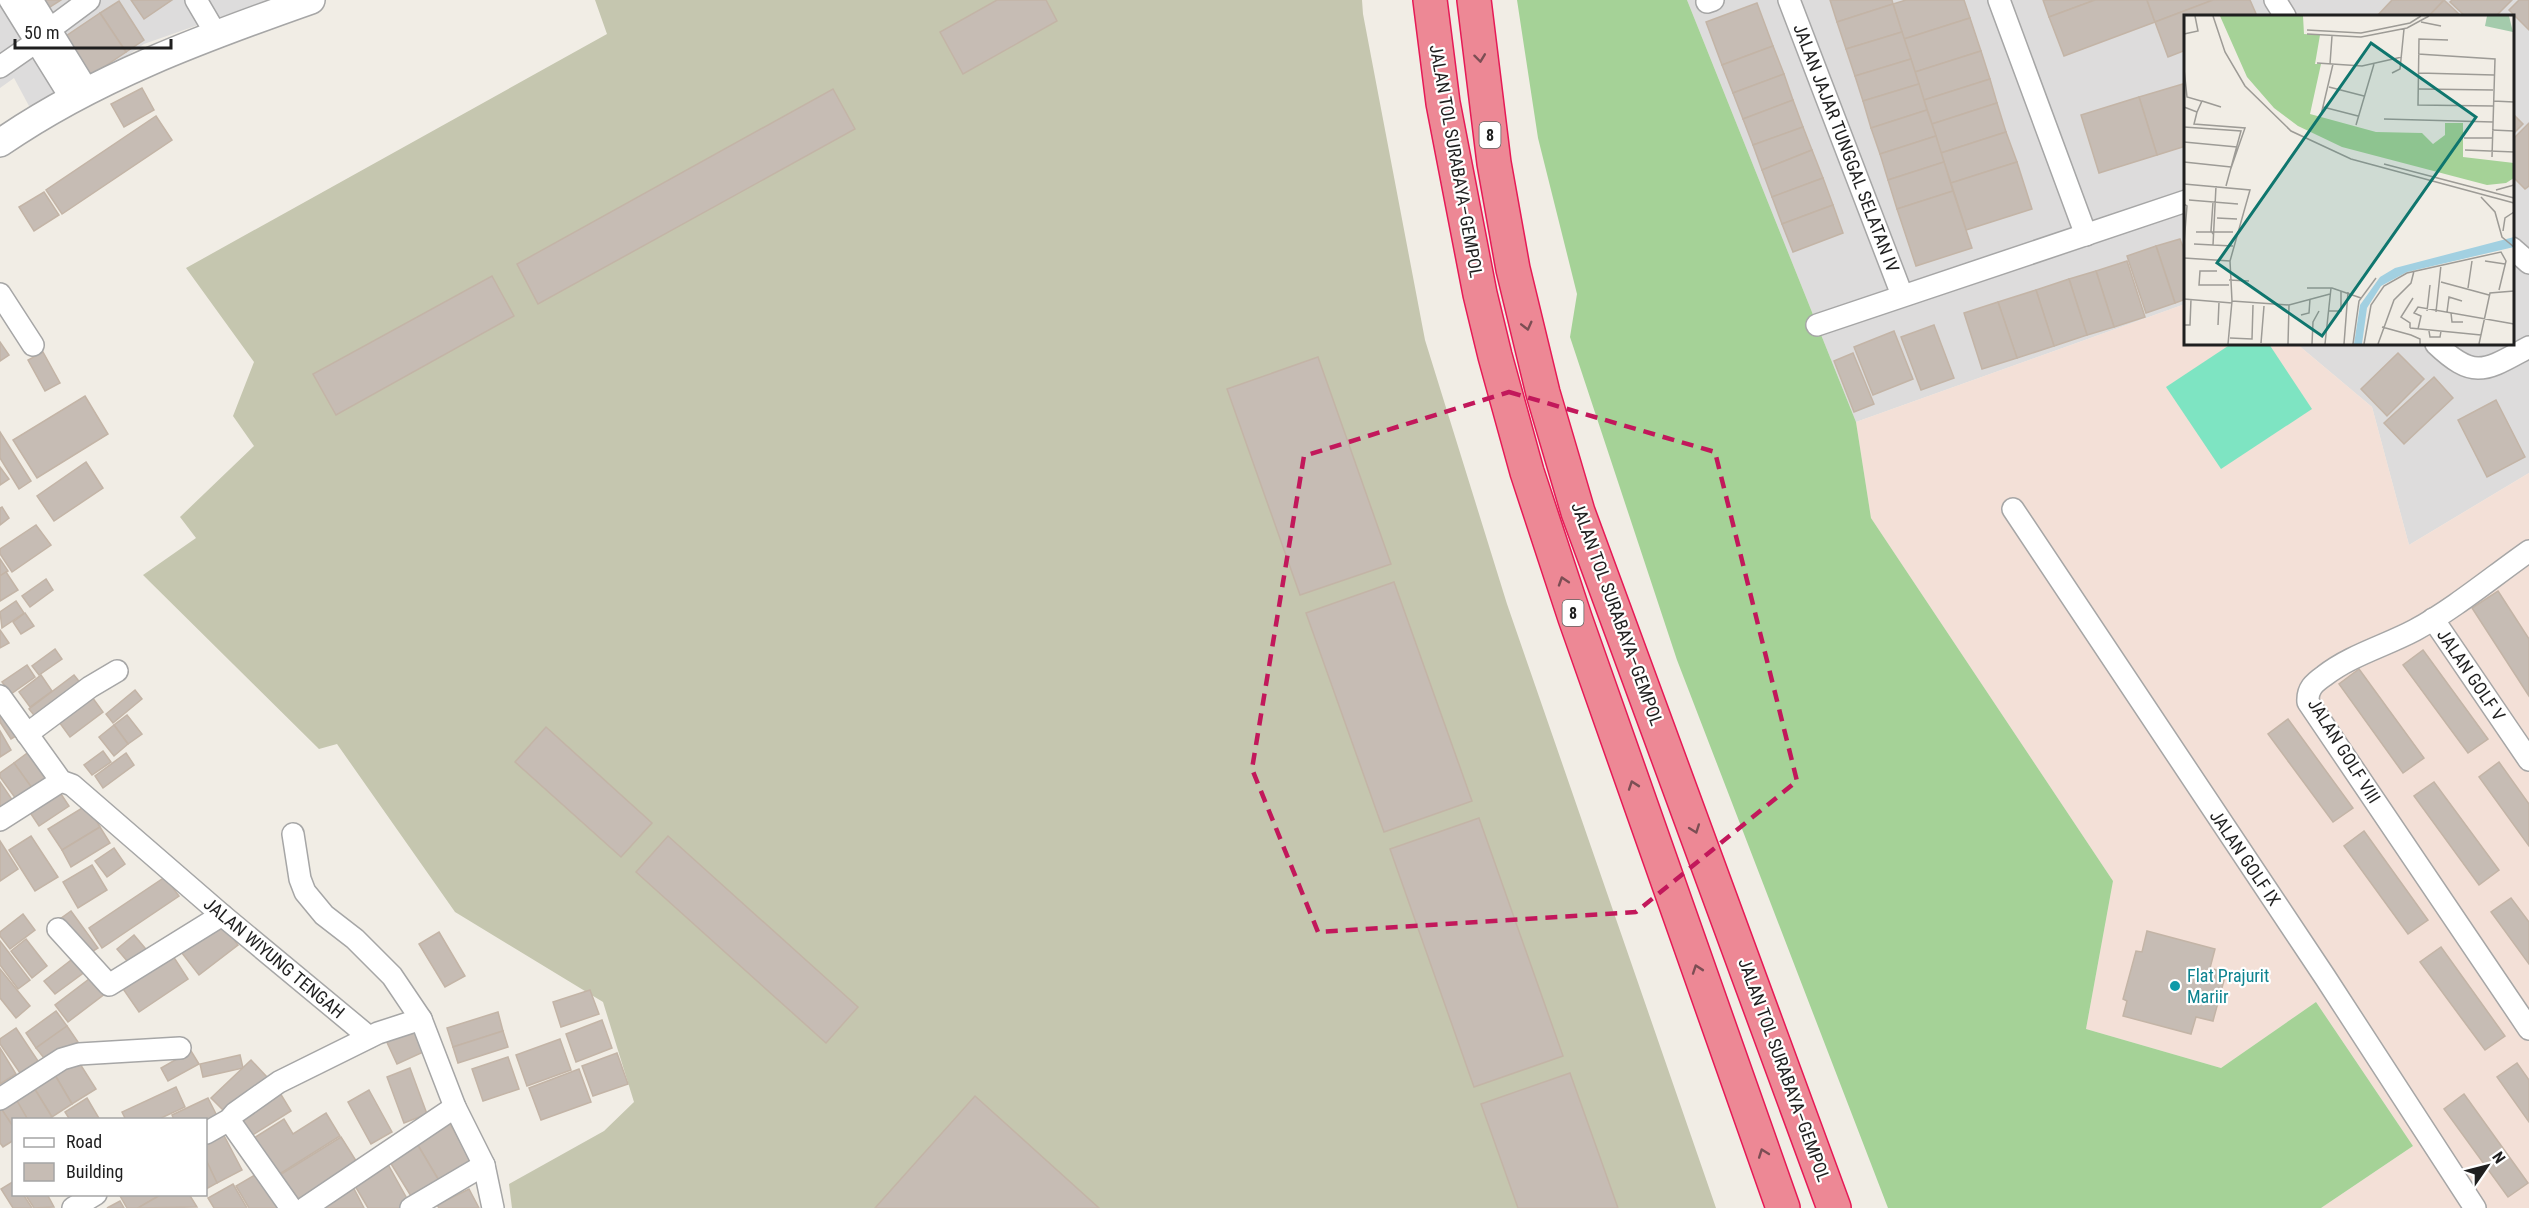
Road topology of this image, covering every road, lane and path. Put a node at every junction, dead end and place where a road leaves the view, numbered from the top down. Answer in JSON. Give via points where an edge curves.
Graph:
{"nodes":[{"id":1,"x":10,"y":0,"type":"edge"},
{"id":2,"x":32,"y":0,"type":"edge"},
{"id":3,"x":90,"y":0,"type":"edge"},
{"id":4,"x":196,"y":0,"type":"edge"},
{"id":5,"x":310,"y":0,"type":"edge"},
{"id":6,"x":1430,"y":0,"type":"edge"},
{"id":7,"x":1474,"y":0,"type":"edge"},
{"id":8,"x":1789,"y":0,"type":"edge"},
{"id":9,"x":1999,"y":0,"type":"edge"},
{"id":10,"x":2275,"y":0,"type":"edge"},
{"id":11,"x":2284,"y":15,"type":"edge"},
{"id":12,"x":216,"y":34,"type":"junction"},
{"id":13,"x":43,"y":36,"type":"junction"},
{"id":14,"x":0,"y":68,"type":"edge"},
{"id":15,"x":74,"y":83,"type":"junction"},
{"id":16,"x":0,"y":143,"type":"edge"},
{"id":17,"x":2184,"y":202,"type":"edge"},
{"id":18,"x":2086,"y":235,"type":"junction"},
{"id":19,"x":2514,"y":250,"type":"edge"},
{"id":20,"x":2529,"y":263,"type":"edge"},
{"id":21,"x":0,"y":294,"type":"edge"},
{"id":22,"x":1902,"y":295,"type":"junction"},
{"id":23,"x":1817,"y":325,"type":"dead end"},
{"id":24,"x":33,"y":345,"type":"dead end"},
{"id":25,"x":2437,"y":345,"type":"edge"},
{"id":26,"x":2529,"y":347,"type":"edge"},
{"id":27,"x":2013,"y":509,"type":"dead end"},
{"id":28,"x":2529,"y":551,"type":"edge"},
{"id":29,"x":2433,"y":619,"type":"junction"},
{"id":30,"x":117,"y":671,"type":"dead end"},
{"id":31,"x":0,"y":696,"type":"edge"},
{"id":32,"x":27,"y":734,"type":"junction"},
{"id":33,"x":2529,"y":760,"type":"edge"},
{"id":34,"x":61,"y":781,"type":"junction"},
{"id":35,"x":0,"y":820,"type":"edge"},
{"id":36,"x":293,"y":834,"type":"dead end"},
{"id":37,"x":222,"y":915,"type":"junction"},
{"id":38,"x":58,"y":929,"type":"dead end"},
{"id":39,"x":421,"y":1019,"type":"junction"},
{"id":40,"x":2529,"y":1029,"type":"edge"},
{"id":41,"x":369,"y":1037,"type":"junction"},
{"id":42,"x":180,"y":1048,"type":"dead end"},
{"id":43,"x":0,"y":1100,"type":"edge"},
{"id":44,"x":455,"y":1107,"type":"junction"},
{"id":45,"x":229,"y":1120,"type":"junction"},
{"id":46,"x":207,"y":1131,"type":"edge"},
{"id":47,"x":484,"y":1165,"type":"junction"},
{"id":48,"x":93,"y":1196,"type":"edge"},
{"id":49,"x":73,"y":1208,"type":"edge"},
{"id":50,"x":291,"y":1208,"type":"edge"},
{"id":51,"x":304,"y":1208,"type":"edge"},
{"id":52,"x":411,"y":1208,"type":"edge"},
{"id":53,"x":493,"y":1208,"type":"edge"},
{"id":54,"x":1782,"y":1208,"type":"edge"},
{"id":55,"x":1834,"y":1208,"type":"edge"},
{"id":56,"x":2475,"y":1208,"type":"edge"}],
"edges":[{"from":1,"to":13,"type":"street"},
{"from":2,"to":13,"type":"street"},
{"from":3,"to":13,"type":"street"},
{"from":4,"to":12,"type":"street"},
{"from":5,"to":12,"type":"street"},
{"from":54,"to":6,"type":"highway","name":"JALAN TOL SURABAYA–GEMPOL","number":"8","one_way":true,"via":[[1578,629],[1527,472],[1480,294],[1443,102]]},
{"from":7,"to":55,"type":"highway","name":"JALAN TOL SURABAYA–GEMPOL","number":"8","one_way":true,"via":[[1494,163],[1513,269],[1543,393],[1578,512]]},
{"from":8,"to":22,"type":"street","name":"JALAN JAJAR TUNGGAL SELATAN IV"},
{"from":9,"to":18,"type":"street"},
{"from":10,"to":11,"type":"street"},
{"from":12,"to":15,"type":"street"},
{"from":13,"to":14,"type":"street"},
{"from":13,"to":15,"type":"street"},
{"from":15,"to":16,"type":"street"},
{"from":17,"to":18,"type":"street","name":"JALAN JAJAR TUNGGAL SELATAN IV"},
{"from":18,"to":22,"type":"street","name":"JALAN JAJAR TUNGGAL SELATAN IV"},
{"from":19,"to":20,"type":"street"},
{"from":21,"to":24,"type":"street"},
{"from":22,"to":23,"type":"street","name":"JALAN JAJAR TUNGGAL SELATAN IV"},
{"from":25,"to":26,"type":"street","via":[[2462,365],[2476,369],[2487,369]]},
{"from":27,"to":56,"type":"street","name":"JALAN GOLF IX"},
{"from":28,"to":29,"type":"street","name":"JALAN GOLF VIII"},
{"from":29,"to":33,"type":"street","name":"JALAN GOLF V"},
{"from":29,"to":40,"type":"street","name":"JALAN GOLF VIII","via":[[2325,675],[2310,688],[2308,702]]},
{"from":30,"to":32,"type":"street"},
{"from":31,"to":32,"type":"street","name":"JALAN WIYUNG TENGAH"},
{"from":32,"to":34,"type":"street","name":"JALAN WIYUNG TENGAH"},
{"from":34,"to":35,"type":"street"},
{"from":34,"to":37,"type":"street","name":"JALAN WIYUNG TENGAH","via":[[72,785]]},
{"from":36,"to":39,"type":"street","via":[[305,892],[324,915],[392,976]]},
{"from":37,"to":38,"type":"street","via":[[109,986]]},
{"from":37,"to":41,"type":"street","name":"JALAN WIYUNG TENGAH"},
{"from":39,"to":41,"type":"street"},
{"from":39,"to":44,"type":"street"},
{"from":41,"to":45,"type":"street","via":[[279,1082]]},
{"from":42,"to":43,"type":"street","via":[[78,1054],[62,1059]]},
{"from":44,"to":47,"type":"street"},
{"from":44,"to":51,"type":"street"},
{"from":45,"to":46,"type":"street"},
{"from":45,"to":50,"type":"street"},
{"from":47,"to":52,"type":"street"},
{"from":47,"to":53,"type":"street"},
{"from":48,"to":49,"type":"street"}]}
